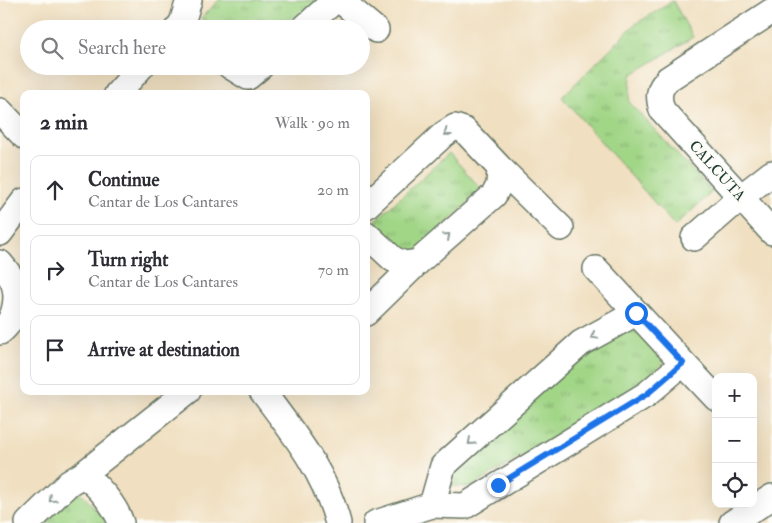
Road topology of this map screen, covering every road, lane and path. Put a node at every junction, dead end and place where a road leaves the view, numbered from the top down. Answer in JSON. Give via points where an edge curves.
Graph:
{"nodes":[{"id":1,"x":189,"y":0,"type":"edge"},
{"id":2,"x":335,"y":0,"type":"edge"},
{"id":3,"x":340,"y":0,"type":"edge"},
{"id":4,"x":772,"y":10,"type":"edge"},
{"id":5,"x":184,"y":20,"type":"edge"},
{"id":6,"x":313,"y":20,"type":"edge"},
{"id":7,"x":364,"y":20,"type":"edge"},
{"id":8,"x":370,"y":25,"type":"edge"},
{"id":9,"x":376,"y":30,"type":"dead end"},
{"id":10,"x":134,"y":75,"type":"edge"},
{"id":11,"x":121,"y":90,"type":"edge"},
{"id":12,"x":0,"y":111,"type":"edge"},
{"id":13,"x":20,"y":132,"type":"edge"},
{"id":14,"x":500,"y":168,"type":"junction"},
{"id":15,"x":772,"y":173,"type":"edge"},
{"id":16,"x":741,"y":197,"type":"junction"},
{"id":17,"x":370,"y":202,"type":"edge"},
{"id":18,"x":20,"y":206,"type":"edge"},
{"id":19,"x":561,"y":228,"type":"dead end"},
{"id":20,"x":772,"y":232,"type":"edge"},
{"id":21,"x":0,"y":233,"type":"edge"},
{"id":22,"x":370,"y":238,"type":"edge"},
{"id":23,"x":694,"y":238,"type":"dead end"},
{"id":24,"x":418,"y":262,"type":"junction"},
{"id":25,"x":0,"y":263,"type":"edge"},
{"id":26,"x":596,"y":269,"type":"dead end"},
{"id":27,"x":370,"y":309,"type":"edge"},
{"id":28,"x":636,"y":313,"type":"junction"},
{"id":29,"x":0,"y":332,"type":"edge"},
{"id":30,"x":683,"y":363,"type":"junction"},
{"id":31,"x":712,"y":394,"type":"edge"},
{"id":32,"x":183,"y":395,"type":"edge"},
{"id":33,"x":265,"y":395,"type":"edge"},
{"id":34,"x":82,"y":475,"type":"junction"},
{"id":35,"x":772,"y":499,"type":"edge"},
{"id":36,"x":432,"y":505,"type":"junction"},
{"id":37,"x":28,"y":523,"type":"edge"},
{"id":38,"x":121,"y":523,"type":"edge"},
{"id":39,"x":338,"y":523,"type":"edge"},
{"id":40,"x":376,"y":523,"type":"edge"},
{"id":41,"x":732,"y":523,"type":"edge"}],
"edges":[{"from":1,"to":5,"type":"street"},
{"from":2,"to":6,"type":"street"},
{"from":3,"to":7,"type":"street"},
{"from":4,"to":16,"type":"street","name":"CALCUTA","via":[[668,79],[659,93],[662,110]]},
{"from":8,"to":9,"type":"street"},
{"from":10,"to":11,"type":"street"},
{"from":12,"to":13,"type":"street"},
{"from":14,"to":17,"type":"street","one_way":true,"via":[[464,130],[455,127]]},
{"from":14,"to":19,"type":"street"},
{"from":24,"to":14,"type":"street","one_way":true,"via":[[494,195]]},
{"from":15,"to":16,"type":"street"},
{"from":16,"to":20,"type":"street","name":"CALCUTA"},
{"from":16,"to":23,"type":"street"},
{"from":18,"to":21,"type":"street"},
{"from":22,"to":24,"type":"street","via":[[393,259],[404,264]]},
{"from":24,"to":27,"type":"street"},
{"from":25,"to":29,"type":"street","via":[[11,277],[16,295],[14,313]]},
{"from":26,"to":28,"type":"street"},
{"from":28,"to":30,"type":"street"},
{"from":28,"to":36,"type":"street","one_way":true,"via":[[580,343],[443,466]]},
{"from":30,"to":31,"type":"street"},
{"from":30,"to":36,"type":"street","via":[[647,394],[465,506]]},
{"from":32,"to":34,"type":"street"},
{"from":33,"to":39,"type":"street","via":[[312,458]]},
{"from":34,"to":37,"type":"street","one_way":true,"via":[[69,483]]},
{"from":34,"to":38,"type":"street","via":[[114,508]]},
{"from":35,"to":41,"type":"street"},
{"from":36,"to":40,"type":"street"}]}
